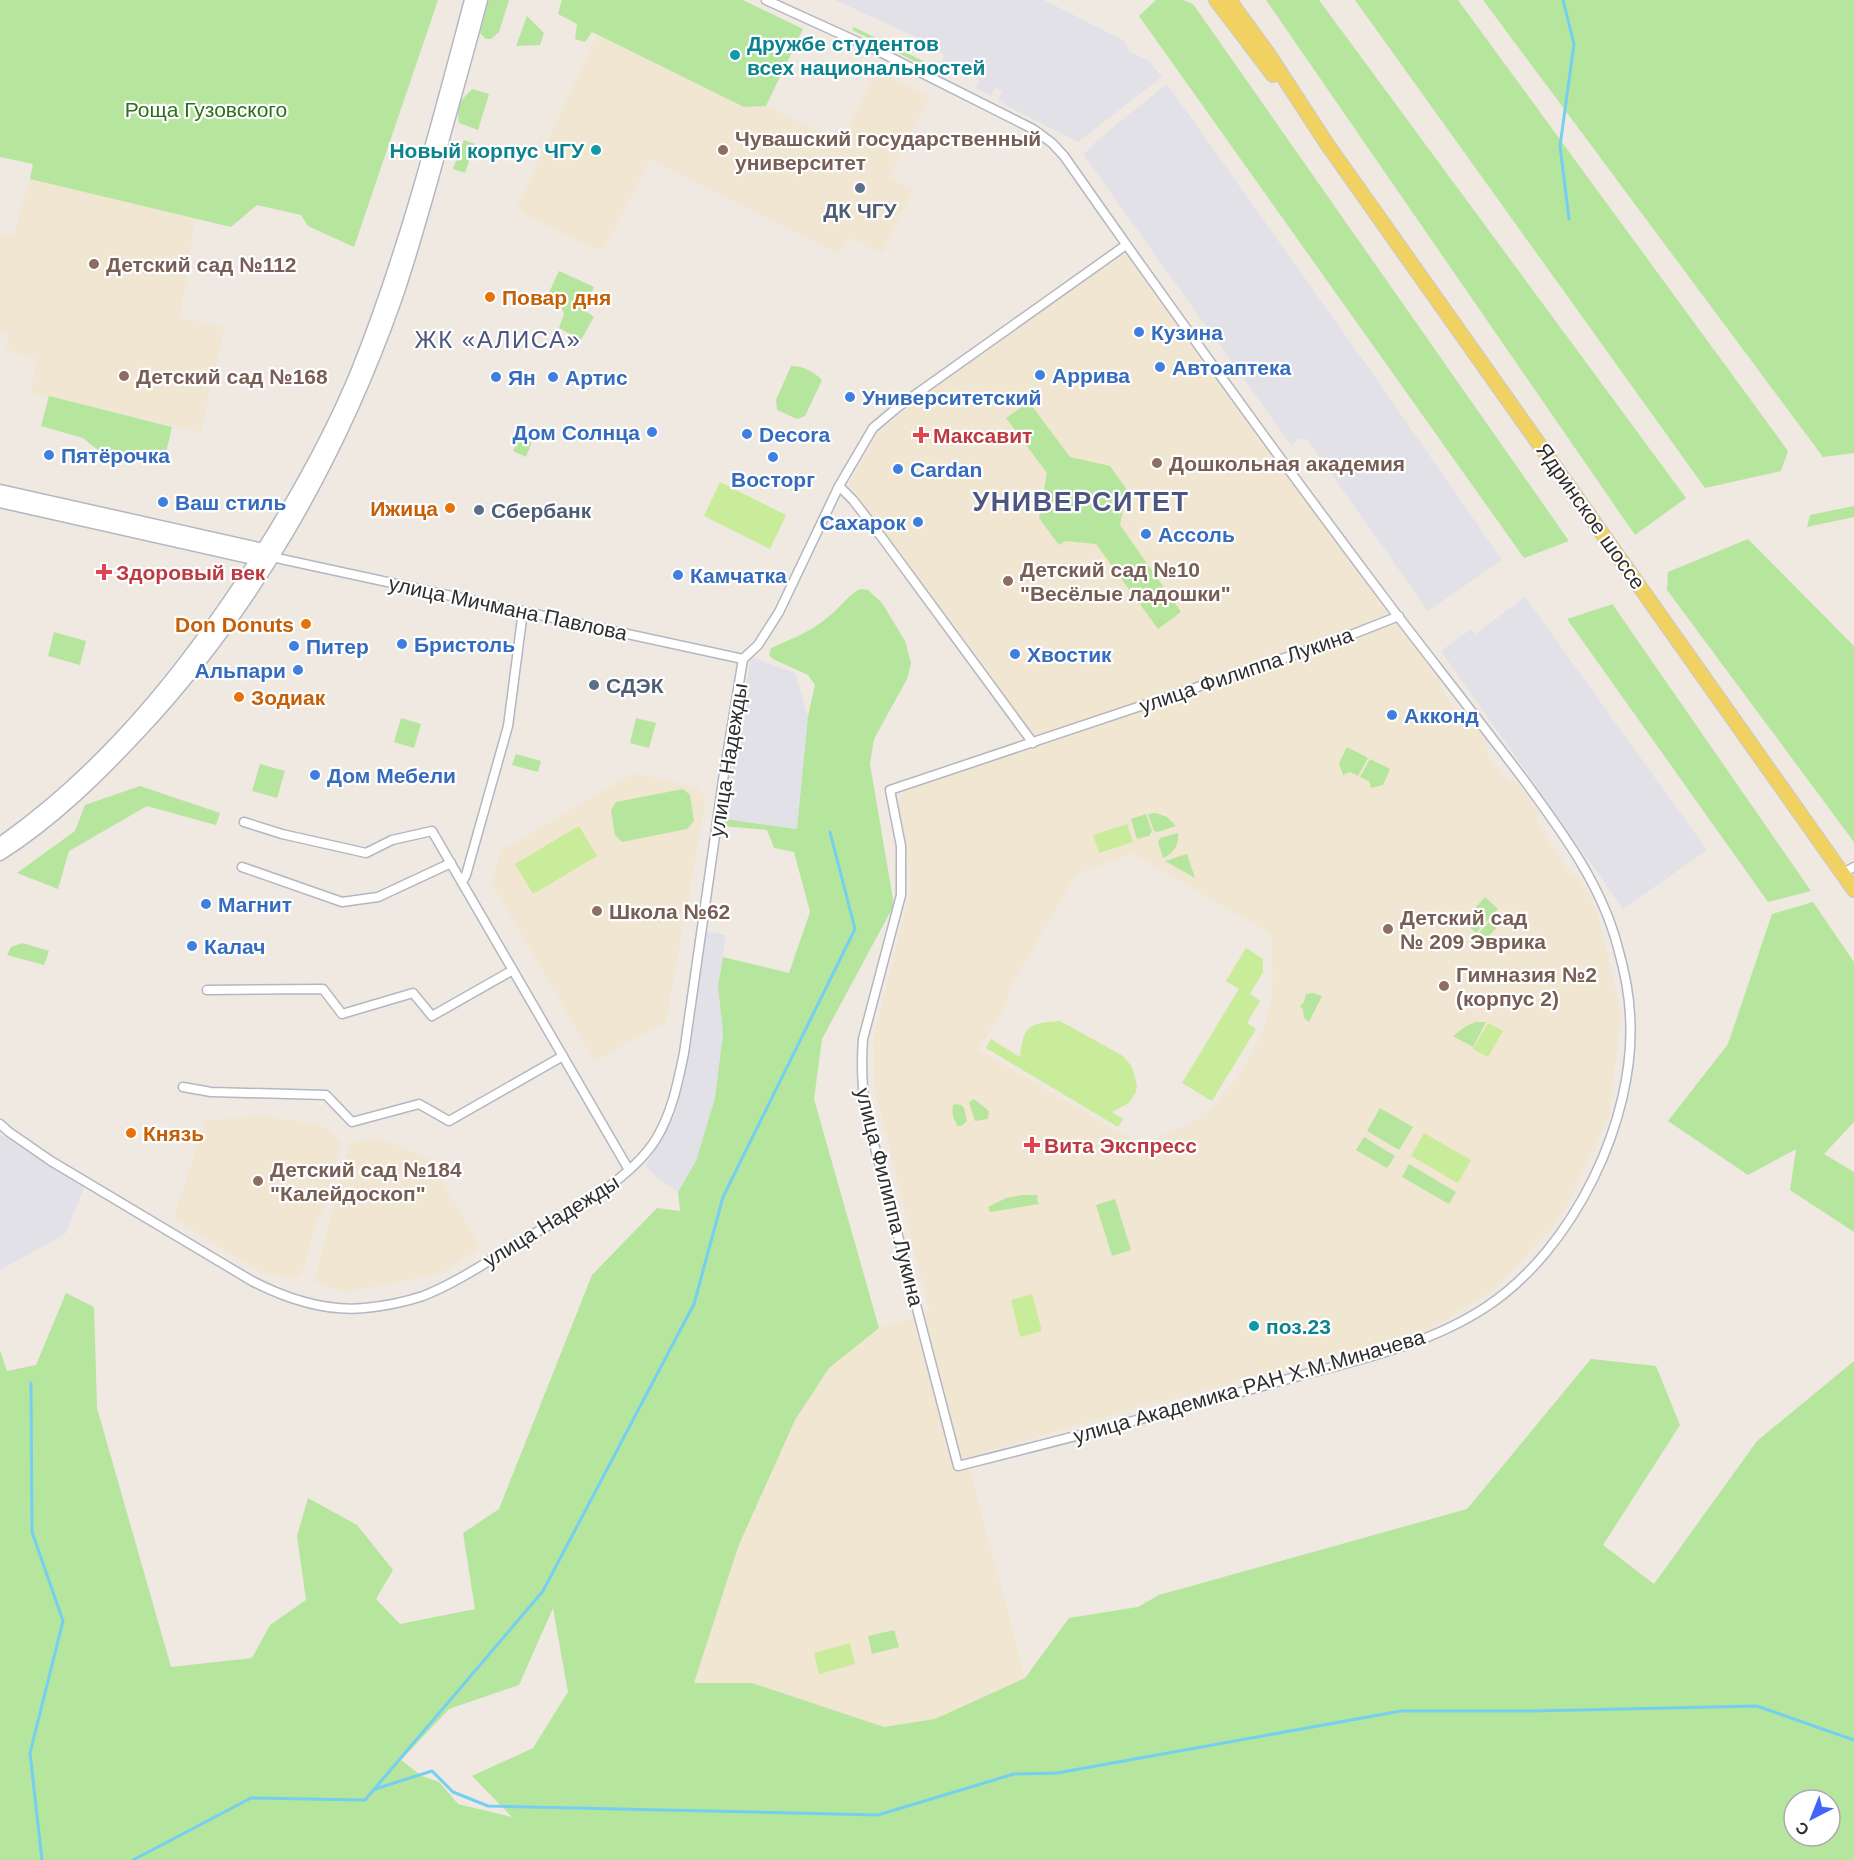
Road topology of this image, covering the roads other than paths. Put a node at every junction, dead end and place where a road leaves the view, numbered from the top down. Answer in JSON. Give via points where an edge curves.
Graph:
{"nodes":[{"id":1,"x":471,"y":0,"type":"edge"},
{"id":2,"x":481,"y":0,"type":"edge"},
{"id":3,"x":766,"y":0,"type":"edge"},
{"id":4,"x":1216,"y":0,"type":"edge"},
{"id":5,"x":1229,"y":0,"type":"edge"},
{"id":6,"x":442,"y":124,"type":"junction"},
{"id":7,"x":1327,"y":144,"type":"junction"},
{"id":8,"x":1126,"y":245,"type":"junction"},
{"id":9,"x":839,"y":486,"type":"junction"},
{"id":10,"x":0,"y":491,"type":"edge"},
{"id":11,"x":0,"y":501,"type":"edge"},
{"id":12,"x":53,"y":508,"type":"junction"},
{"id":13,"x":264,"y":555,"type":"junction"},
{"id":14,"x":523,"y":611,"type":"junction"},
{"id":15,"x":1399,"y":616,"type":"junction"},
{"id":16,"x":743,"y":659,"type":"junction"},
{"id":17,"x":1033,"y":743,"type":"junction"},
{"id":18,"x":103,"y":763,"type":"junction"},
{"id":19,"x":244,"y":822,"type":"dead end"},
{"id":20,"x":0,"y":844,"type":"edge"},
{"id":21,"x":0,"y":854,"type":"edge"},
{"id":22,"x":451,"y":864,"type":"junction"},
{"id":23,"x":242,"y":867,"type":"dead end"},
{"id":24,"x":1848,"y":870,"type":"edge"},
{"id":25,"x":462,"y":882,"type":"junction"},
{"id":26,"x":1854,"y":890,"type":"edge"},
{"id":27,"x":513,"y":970,"type":"junction"},
{"id":28,"x":207,"y":990,"type":"dead end"},
{"id":29,"x":563,"y":1056,"type":"junction"},
{"id":30,"x":183,"y":1087,"type":"dead end"},
{"id":31,"x":0,"y":1124,"type":"edge"},
{"id":32,"x":630,"y":1170,"type":"junction"},
{"id":33,"x":958,"y":1466,"type":"joint"}],
"edges":[{"from":1,"to":6,"type":"main road"},
{"from":2,"to":6,"type":"main road"},
{"from":3,"to":8,"type":"street","via":[[1034,129],[1064,156]]},
{"from":4,"to":7,"type":"main road","name":"Ядринское шоссе"},
{"from":5,"to":7,"type":"main road","name":"Ядринское шоссе"},
{"from":6,"to":13,"type":"main road","via":[[402,263],[331,452]]},
{"from":7,"to":24,"type":"main road","name":"Ядринское шоссе"},
{"from":8,"to":9,"type":"street","via":[[880,420]]},
{"from":8,"to":15,"type":"street"},
{"from":9,"to":16,"type":"street","via":[[779,612],[758,645]]},
{"from":9,"to":17,"type":"street","via":[[890,548]]},
{"from":10,"to":12,"type":"main road","name":"улица Мичмана Павлова"},
{"from":11,"to":12,"type":"main road","name":"улица Мичмана Павлова"},
{"from":12,"to":13,"type":"main road","name":"улица Мичмана Павлова"},
{"from":13,"to":14,"type":"street","name":"улица Мичмана Павлова"},
{"from":13,"to":18,"type":"main road","via":[[211,648],[159,711]]},
{"from":14,"to":16,"type":"street","name":"улица Мичмана Павлова"},
{"from":14,"to":25,"type":"street","via":[[508,726]]},
{"from":15,"to":17,"type":"street","name":"улица Филиппа Лукина"},
{"from":15,"to":33,"type":"street","name":"улица Академика РАН Х.М.Миначева","via":[[1569,843],[1603,904],[1618,947],[1630,1012],[1630,1041],[1623,1095],[1611,1140],[1593,1181],[1556,1239],[1524,1275],[1485,1308],[1440,1331],[1398,1348],[1327,1368]]},
{"from":16,"to":32,"type":"street","name":"улица Надежды","via":[[676,1092],[656,1140]]},
{"from":17,"to":33,"type":"street","name":"улица Филиппа Лукина","via":[[890,790],[901,846],[901,895],[863,1039],[861,1071],[866,1113]]},
{"from":18,"to":20,"type":"main road"},
{"from":18,"to":21,"type":"main road","via":[[44,823]]},
{"from":19,"to":22,"type":"street","via":[[366,853],[392,840],[432,831]]},
{"from":22,"to":23,"type":"street","via":[[378,897],[342,902]]},
{"from":22,"to":25,"type":"street"},
{"from":24,"to":26,"type":"main road","name":"Ядринское шоссе"},
{"from":25,"to":27,"type":"street"},
{"from":27,"to":28,"type":"street","via":[[432,1016],[412,993],[342,1014],[323,989]]},
{"from":27,"to":29,"type":"street"},
{"from":29,"to":30,"type":"street","via":[[449,1121],[419,1104],[352,1122],[326,1095],[212,1092]]},
{"from":29,"to":32,"type":"street"},
{"from":31,"to":32,"type":"street","name":"улица Надежды","via":[[51,1161],[252,1281],[300,1302],[333,1308],[394,1304],[462,1277]]}]}
